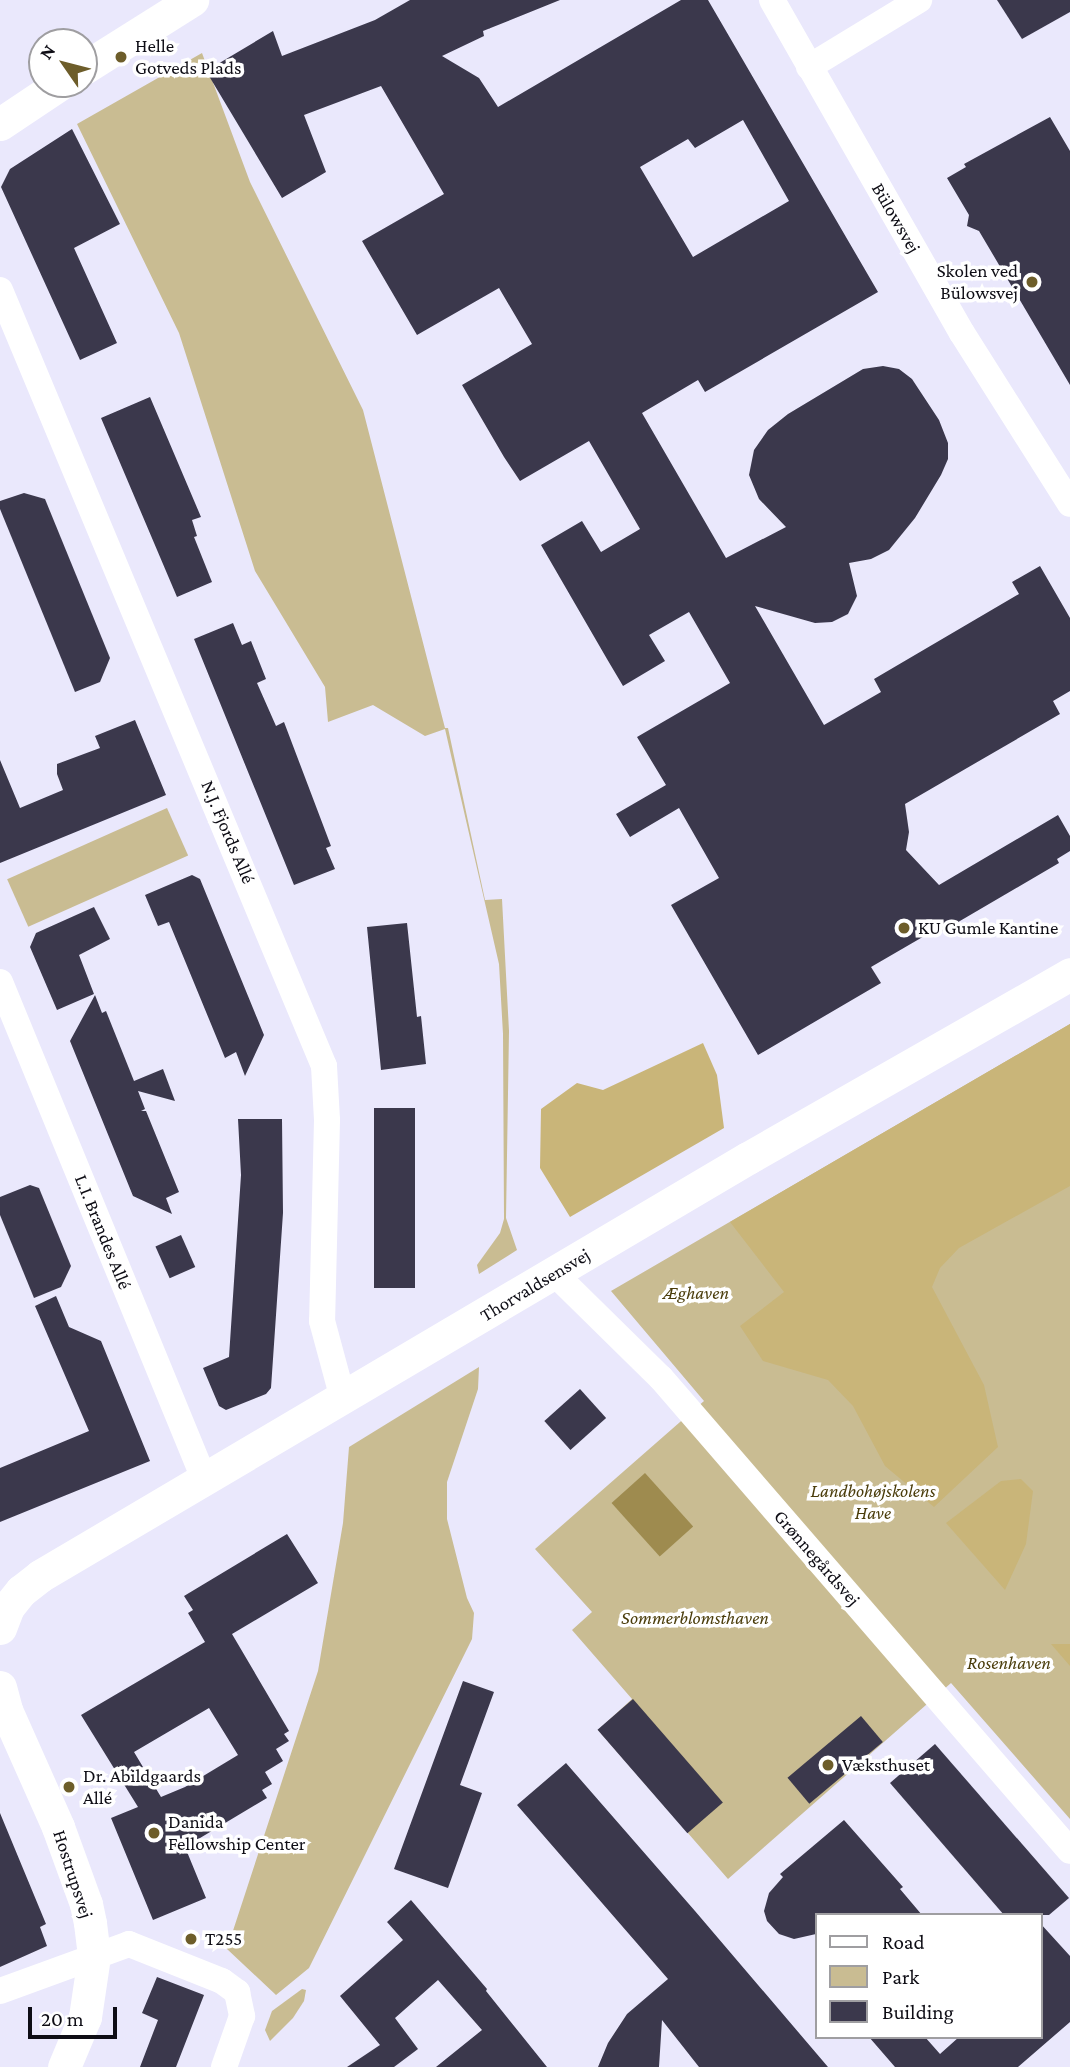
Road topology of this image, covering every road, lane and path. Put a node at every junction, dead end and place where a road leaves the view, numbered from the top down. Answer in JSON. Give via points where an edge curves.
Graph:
{"nodes":[{"id":1,"x":192,"y":0,"type":"edge"},
{"id":2,"x":772,"y":0,"type":"edge"},
{"id":3,"x":919,"y":0,"type":"edge"},
{"id":4,"x":98,"y":59,"type":"edge"},
{"id":5,"x":809,"y":67,"type":"junction"},
{"id":6,"x":39,"y":98,"type":"edge"},
{"id":7,"x":0,"y":124,"type":"edge"},
{"id":8,"x":0,"y":290,"type":"edge"},
{"id":9,"x":1070,"y":504,"type":"edge"},
{"id":10,"x":1070,"y":974,"type":"edge"},
{"id":11,"x":0,"y":982,"type":"edge"},
{"id":12,"x":555,"y":1274,"type":"junction"},
{"id":13,"x":343,"y":1399,"type":"junction"},
{"id":14,"x":205,"y":1481,"type":"junction"},
{"id":15,"x":4,"y":1617,"type":"edge"},
{"id":16,"x":2,"y":1703,"type":"edge"},
{"id":17,"x":1070,"y":1851,"type":"edge"},
{"id":18,"x":94,"y":1956,"type":"junction"},
{"id":19,"x":0,"y":1991,"type":"edge"},
{"id":20,"x":64,"y":2067,"type":"edge"},
{"id":21,"x":225,"y":2067,"type":"edge"}],
"edges":[{"from":1,"to":4,"type":"street"},
{"from":2,"to":5,"type":"street","name":"Bülowsvej"},
{"from":3,"to":5,"type":"street"},
{"from":5,"to":9,"type":"street","name":"Bülowsvej","via":[[962,333]]},
{"from":6,"to":7,"type":"street"},
{"from":8,"to":13,"type":"street","name":"N.J. Fjords Allé","via":[[324,1066],[322,1321]]},
{"from":10,"to":12,"type":"street","name":"Thorvaldsensvej"},
{"from":11,"to":14,"type":"street","name":"L.I. Brandes Allé"},
{"from":12,"to":13,"type":"street","name":"Thorvaldsensvej"},
{"from":12,"to":17,"type":"street","name":"Grønnegårdsvej","via":[[661,1378]]},
{"from":13,"to":14,"type":"street","name":"Thorvaldsensvej"},
{"from":14,"to":15,"type":"street","name":"Thorvaldsensvej","via":[[40,1576],[21,1591]]},
{"from":16,"to":18,"type":"street","name":"Hostrupsvej","via":[[58,1826],[86,1904]]},
{"from":18,"to":19,"type":"street"},
{"from":18,"to":20,"type":"street","name":"Hostrupsvej","via":[[85,2017]]},
{"from":18,"to":21,"type":"street","via":[[129,1944],[222,1981],[237,1992],[242,2016]]}]}
